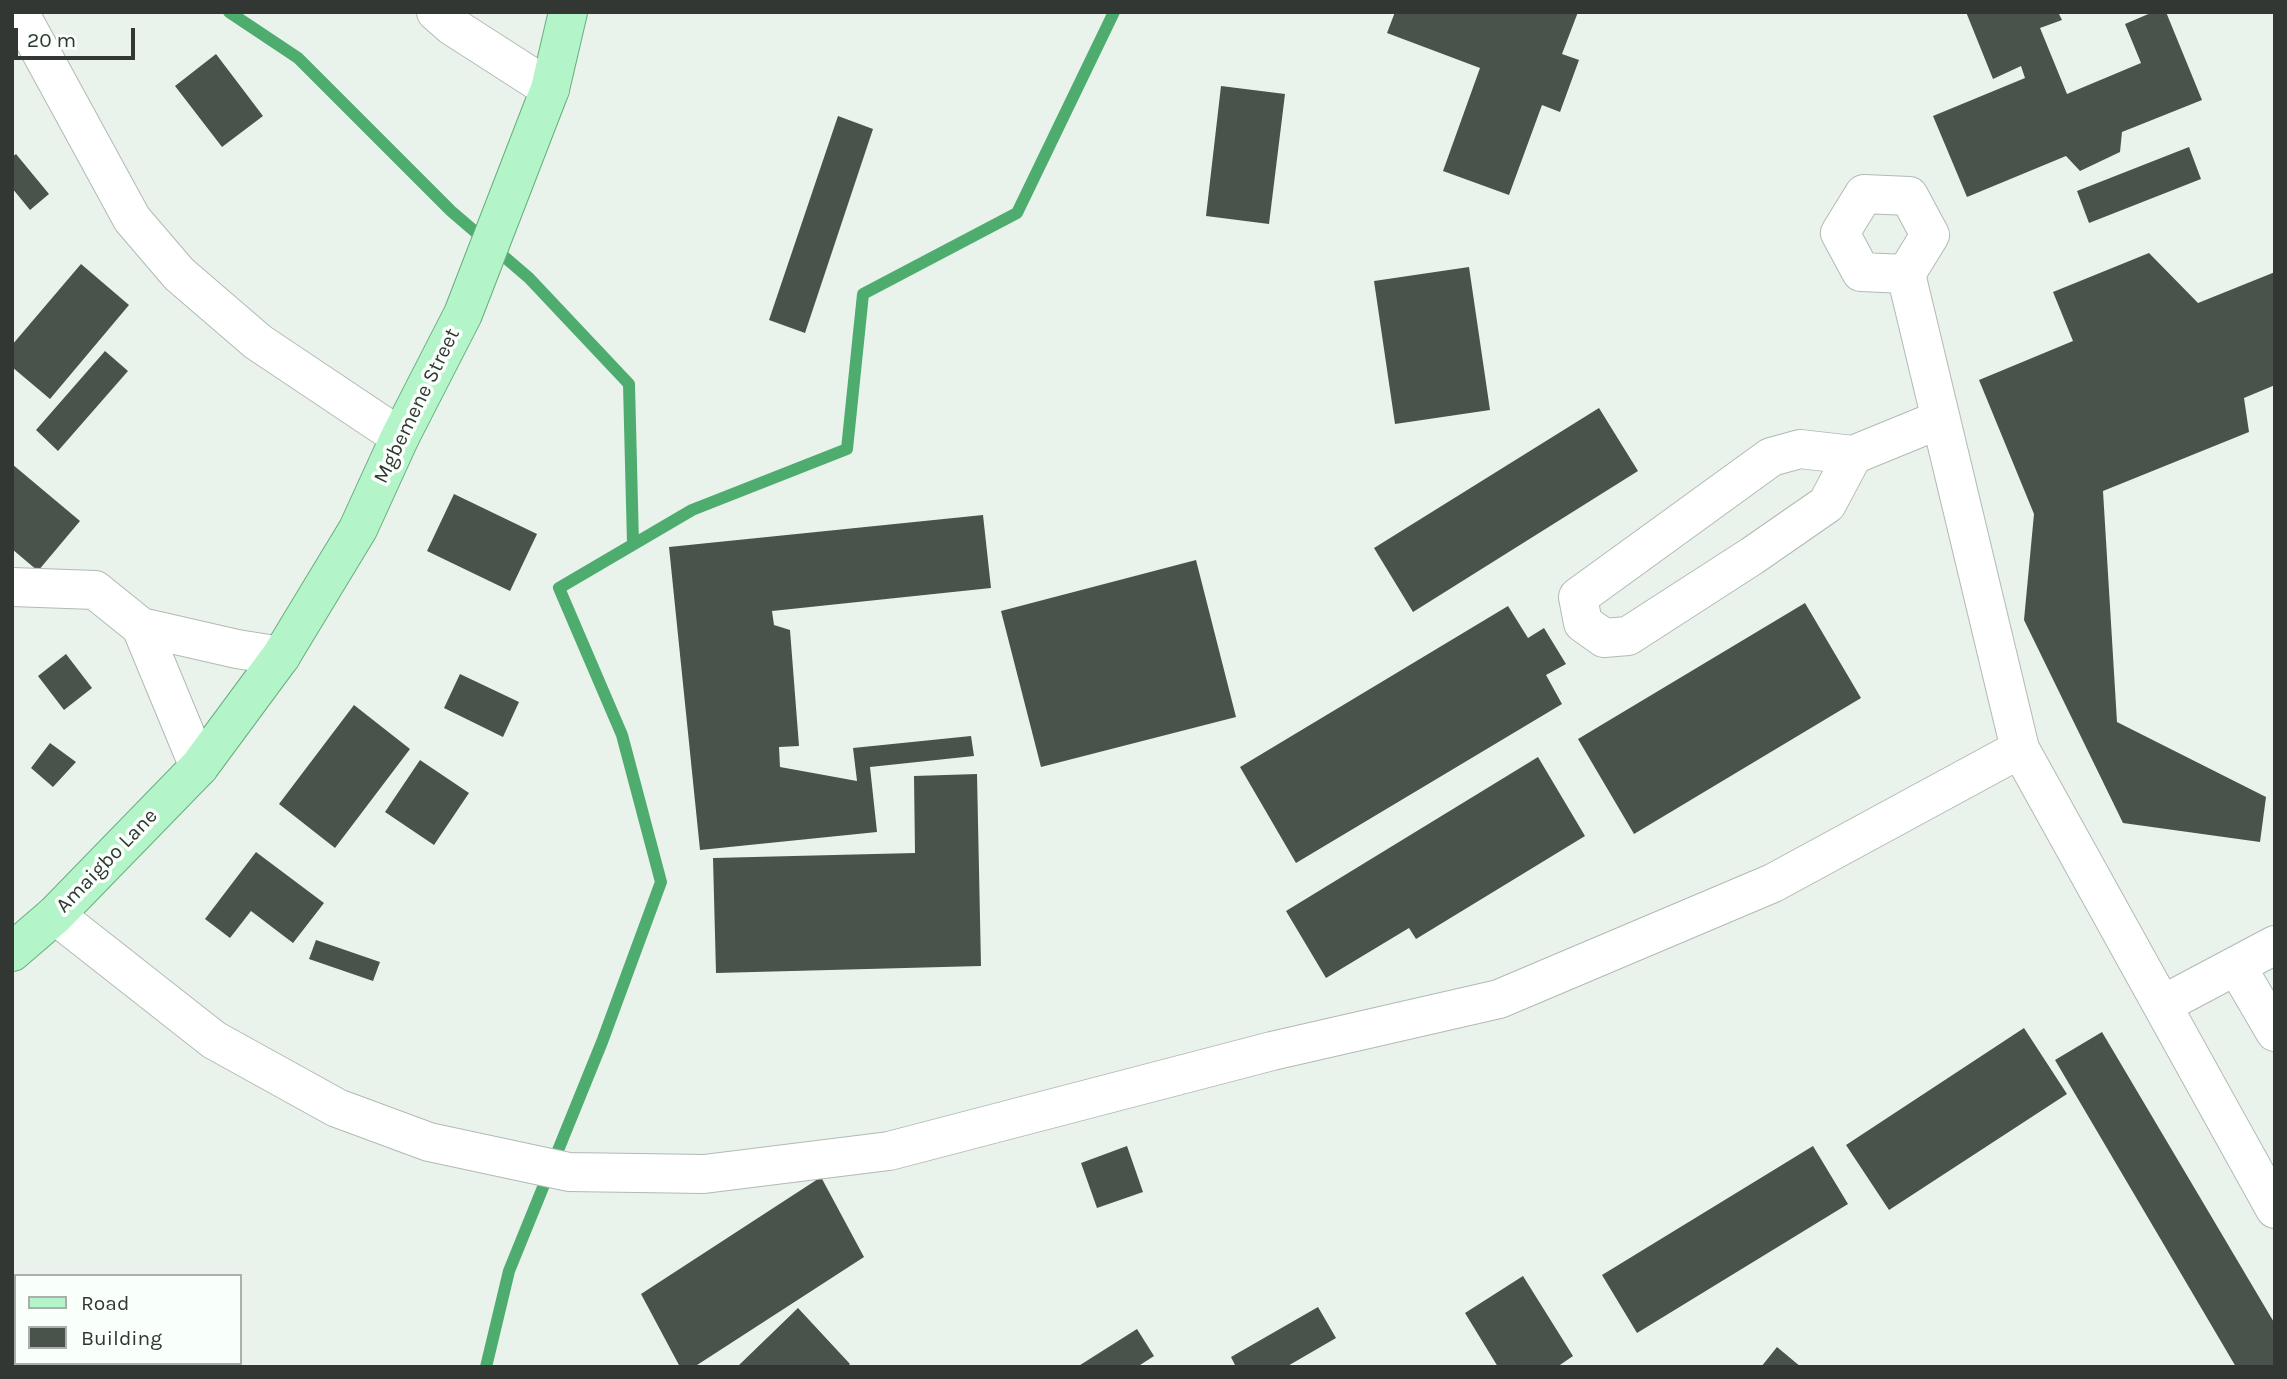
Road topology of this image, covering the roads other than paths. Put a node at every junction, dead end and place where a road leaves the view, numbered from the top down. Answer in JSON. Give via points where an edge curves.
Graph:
{"nodes":[{"id":1,"x":19,"y":12,"type":"edge"},
{"id":2,"x":436,"y":12,"type":"edge"},
{"id":3,"x":568,"y":12,"type":"edge"},
{"id":4,"x":550,"y":89,"type":"junction"},
{"id":5,"x":1906,"y":274,"type":"dead end"},
{"id":6,"x":1941,"y":419,"type":"junction"},
{"id":7,"x":400,"y":438,"type":"junction"},
{"id":8,"x":1853,"y":455,"type":"junction"},
{"id":9,"x":12,"y":587,"type":"edge"},
{"id":10,"x":141,"y":627,"type":"junction"},
{"id":11,"x":281,"y":656,"type":"junction"},
{"id":12,"x":2020,"y":749,"type":"junction"},
{"id":13,"x":199,"y":767,"type":"junction"},
{"id":14,"x":55,"y":915,"type":"junction"},
{"id":15,"x":2275,"y":945,"type":"edge"},
{"id":16,"x":12,"y":952,"type":"edge"},
{"id":17,"x":2237,"y":967,"type":"junction"},
{"id":18,"x":2162,"y":1005,"type":"junction"},
{"id":19,"x":2275,"y":1032,"type":"edge"},
{"id":20,"x":2275,"y":1209,"type":"edge"}],
"edges":[{"from":1,"to":7,"type":"street","via":[[132,219],[178,274],[258,342]]},
{"from":2,"to":4,"type":"street"},
{"from":3,"to":4,"type":"main road","name":"Mgbemene Street"},
{"from":4,"to":7,"type":"main road","name":"Mgbemene Street","via":[[463,314]]},
{"from":5,"to":6,"type":"street"},
{"from":6,"to":8,"type":"street"},
{"from":6,"to":12,"type":"street"},
{"from":7,"to":11,"type":"main road","name":"Mgbemene Street","via":[[358,529]]},
{"from":8,"to":8,"type":"street","via":[[1800,449],[1771,457],[1578,597],[1583,623],[1604,638],[1628,636],[1827,504]]},
{"from":9,"to":10,"type":"street","via":[[95,590]]},
{"from":10,"to":11,"type":"street"},
{"from":10,"to":13,"type":"street"},
{"from":11,"to":13,"type":"main road","name":"Mgbemene Street"},
{"from":12,"to":14,"type":"street","via":[[1773,883],[1499,999],[1272,1051],[889,1151],[704,1174],[569,1172],[429,1142],[337,1108],[214,1040]]},
{"from":12,"to":18,"type":"street"},
{"from":13,"to":14,"type":"main road","name":"Amaigbo Lane"},
{"from":14,"to":16,"type":"main road","name":"Amaigbo Lane"},
{"from":15,"to":17,"type":"street"},
{"from":17,"to":18,"type":"street"},
{"from":17,"to":19,"type":"street"},
{"from":18,"to":20,"type":"street"}]}
